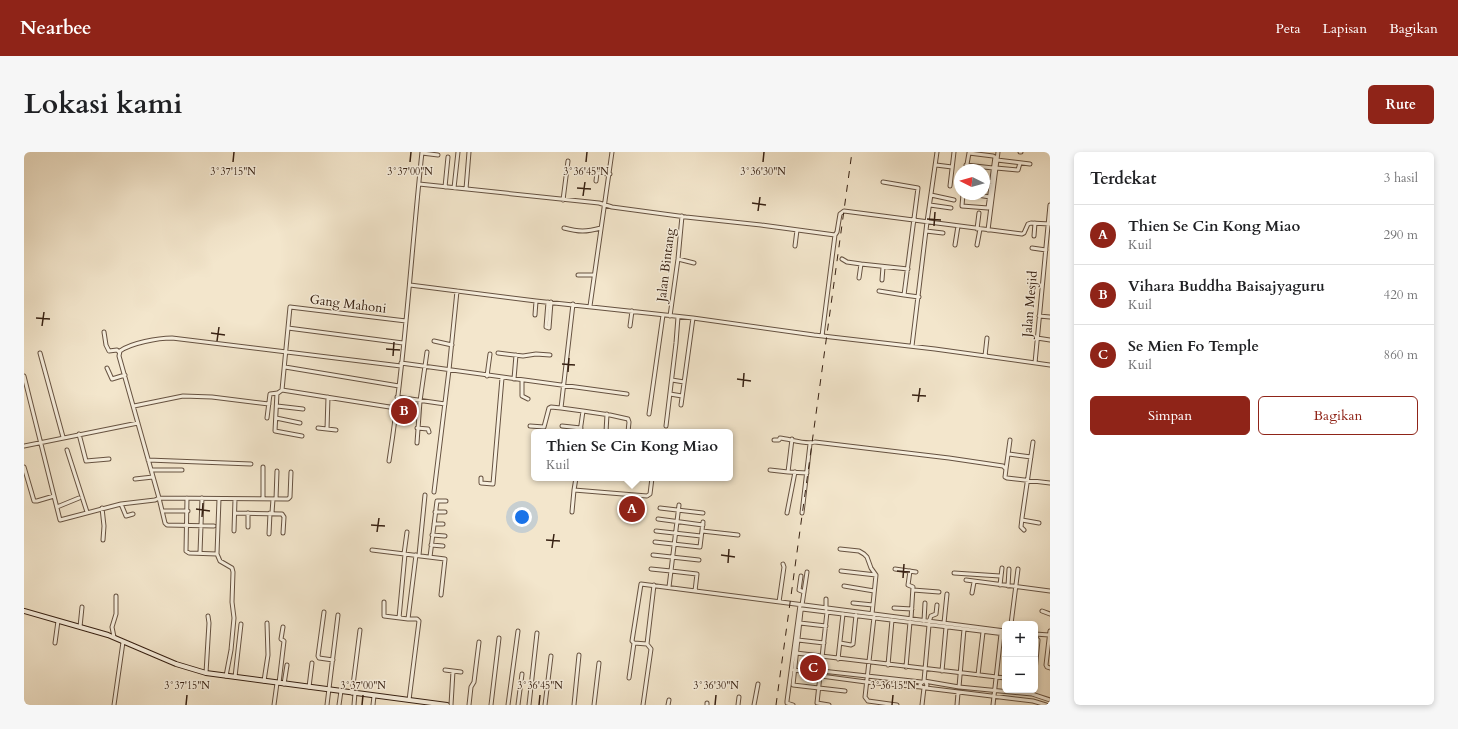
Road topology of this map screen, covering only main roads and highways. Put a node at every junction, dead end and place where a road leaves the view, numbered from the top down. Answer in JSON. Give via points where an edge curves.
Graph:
{"nodes":[{"id":1,"x":24,"y":611,"type":"edge"},
{"id":2,"x":429,"y":704,"type":"edge"},
{"id":3,"x":447,"y":705,"type":"edge"}],
"edges":[{"from":1,"to":2,"type":"main road","via":[[114,637],[176,664],[206,673]]},
{"from":2,"to":3,"type":"main road"}]}
